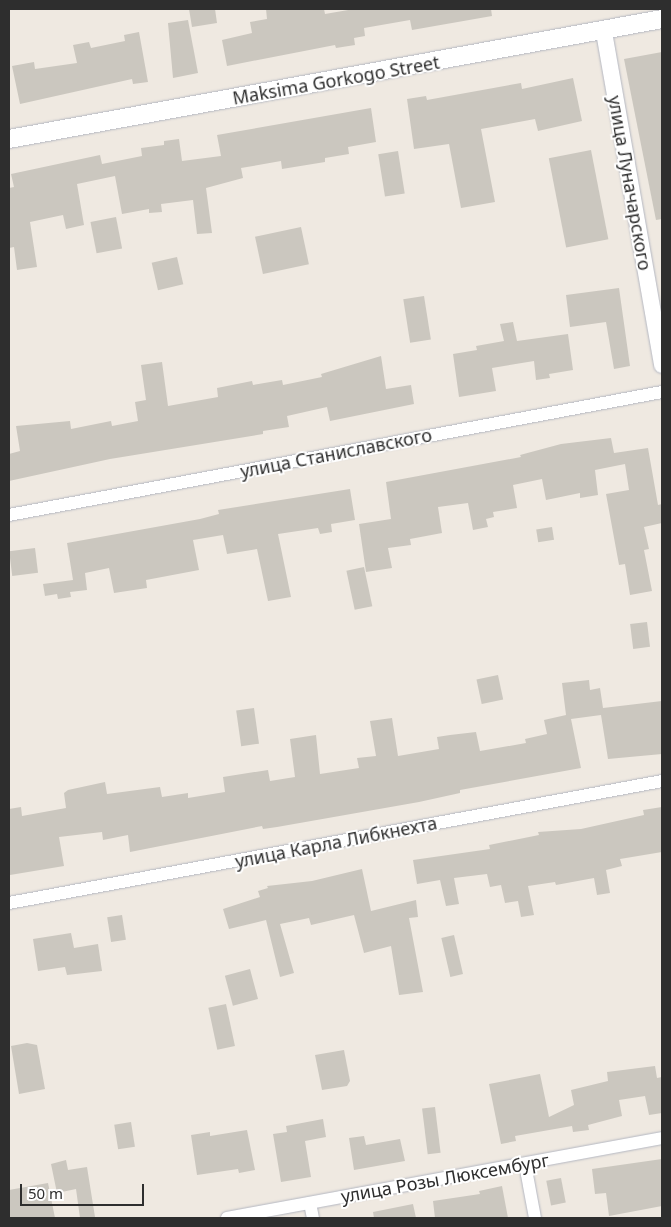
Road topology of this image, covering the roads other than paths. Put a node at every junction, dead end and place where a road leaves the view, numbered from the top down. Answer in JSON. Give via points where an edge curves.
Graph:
{"nodes":[{"id":1,"x":662,"y":20,"type":"edge"},
{"id":2,"x":604,"y":32,"type":"junction"},
{"id":3,"x":9,"y":139,"type":"edge"},
{"id":4,"x":662,"y":364,"type":"edge"},
{"id":5,"x":662,"y":392,"type":"edge"},
{"id":6,"x":9,"y":515,"type":"edge"},
{"id":7,"x":662,"y":781,"type":"edge"},
{"id":8,"x":9,"y":903,"type":"edge"},
{"id":9,"x":662,"y":1138,"type":"edge"},
{"id":10,"x":525,"y":1164,"type":"junction"},
{"id":11,"x":310,"y":1203,"type":"junction"},
{"id":12,"x":227,"y":1218,"type":"edge"},
{"id":13,"x":314,"y":1218,"type":"edge"},
{"id":14,"x":535,"y":1218,"type":"edge"}],
"edges":[{"from":1,"to":2,"type":"main road","name":"Maksima Gorkogo Street"},
{"from":2,"to":3,"type":"main road","name":"Maksima Gorkogo Street"},
{"from":2,"to":4,"type":"street","name":"улица Луначарского"},
{"from":5,"to":6,"type":"street","name":"улица Станиславского"},
{"from":7,"to":8,"type":"street","name":"улица Карла Либкнехта"},
{"from":9,"to":10,"type":"street","name":"улица Розы Люксембург"},
{"from":10,"to":11,"type":"street","name":"улица Розы Люксембург"},
{"from":10,"to":14,"type":"street"},
{"from":11,"to":12,"type":"street","name":"улица Розы Люксембург"},
{"from":11,"to":13,"type":"street"}]}
